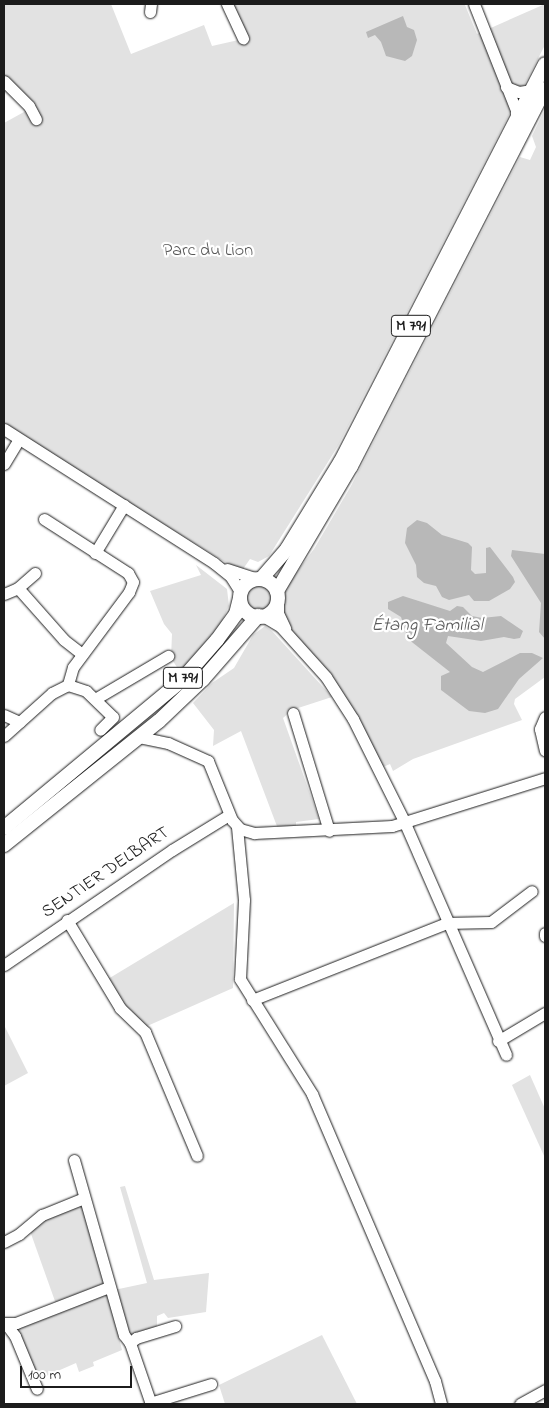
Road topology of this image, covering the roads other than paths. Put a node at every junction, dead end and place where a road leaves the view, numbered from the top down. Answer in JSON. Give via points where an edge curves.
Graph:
{"nodes":[{"id":1,"x":227,"y":4,"type":"edge"},
{"id":2,"x":474,"y":4,"type":"edge"},
{"id":3,"x":243,"y":39,"type":"dead end"},
{"id":4,"x":545,"y":64,"type":"edge"},
{"id":5,"x":4,"y":81,"type":"edge"},
{"id":6,"x":506,"y":87,"type":"junction"},
{"id":7,"x":538,"y":90,"type":"edge"},
{"id":8,"x":36,"y":119,"type":"dead end"},
{"id":9,"x":516,"y":121,"type":"junction"},
{"id":10,"x":4,"y":429,"type":"edge"},
{"id":11,"x":19,"y":439,"type":"junction"},
{"id":12,"x":4,"y":464,"type":"edge"},
{"id":13,"x":124,"y":505,"type":"junction"},
{"id":14,"x":44,"y":519,"type":"dead end"},
{"id":15,"x":95,"y":553,"type":"junction"},
{"id":16,"x":214,"y":563,"type":"junction"},
{"id":17,"x":35,"y":573,"type":"dead end"},
{"id":18,"x":260,"y":579,"type":"junction"},
{"id":19,"x":18,"y":588,"type":"junction"},
{"id":20,"x":4,"y":594,"type":"edge"},
{"id":21,"x":241,"y":596,"type":"junction"},
{"id":22,"x":277,"y":596,"type":"junction"},
{"id":23,"x":261,"y":616,"type":"junction"},
{"id":24,"x":293,"y":640,"type":"junction"},
{"id":25,"x":82,"y":654,"type":"junction"},
{"id":26,"x":168,"y":656,"type":"dead end"},
{"id":27,"x":68,"y":685,"type":"junction"},
{"id":28,"x":95,"y":699,"type":"junction"},
{"id":29,"x":293,"y":713,"type":"dead end"},
{"id":30,"x":4,"y":715,"type":"edge"},
{"id":31,"x":545,"y":717,"type":"edge"},
{"id":32,"x":159,"y":721,"type":"junction"},
{"id":33,"x":20,"y":722,"type":"junction"},
{"id":34,"x":100,"y":730,"type":"dead end"},
{"id":35,"x":4,"y":736,"type":"edge"},
{"id":36,"x":139,"y":737,"type":"junction"},
{"id":37,"x":168,"y":743,"type":"junction"},
{"id":38,"x":545,"y":750,"type":"edge"},
{"id":39,"x":545,"y":778,"type":"edge"},
{"id":40,"x":230,"y":815,"type":"junction"},
{"id":41,"x":404,"y":821,"type":"junction"},
{"id":42,"x":237,"y":827,"type":"junction"},
{"id":43,"x":4,"y":828,"type":"edge"},
{"id":44,"x":329,"y":831,"type":"junction"},
{"id":45,"x":4,"y":845,"type":"edge"},
{"id":46,"x":532,"y":891,"type":"dead end"},
{"id":47,"x":67,"y":920,"type":"junction"},
{"id":48,"x":446,"y":923,"type":"junction"},
{"id":49,"x":4,"y":965,"type":"edge"},
{"id":50,"x":252,"y":1000,"type":"junction"},
{"id":51,"x":545,"y":1013,"type":"edge"},
{"id":52,"x":498,"y":1041,"type":"junction"},
{"id":53,"x":506,"y":1055,"type":"dead end"},
{"id":54,"x":197,"y":1156,"type":"dead end"},
{"id":55,"x":74,"y":1160,"type":"dead end"},
{"id":56,"x":84,"y":1198,"type":"junction"},
{"id":57,"x":4,"y":1242,"type":"edge"},
{"id":58,"x":110,"y":1288,"type":"junction"},
{"id":59,"x":5,"y":1323,"type":"edge"},
{"id":60,"x":175,"y":1326,"type":"dead end"},
{"id":61,"x":130,"y":1343,"type":"junction"},
{"id":62,"x":211,"y":1384,"type":"dead end"},
{"id":63,"x":37,"y":1388,"type":"dead end"},
{"id":64,"x":545,"y":1390,"type":"edge"},
{"id":65,"x":150,"y":1403,"type":"edge"},
{"id":66,"x":441,"y":1404,"type":"edge"},
{"id":67,"x":520,"y":1404,"type":"edge"}],
"edges":[{"from":1,"to":3,"type":"street"},
{"from":2,"to":6,"type":"street"},
{"from":4,"to":7,"type":"main road","number":"M 791"},
{"from":5,"to":8,"type":"street","via":[[29,106]]},
{"from":6,"to":7,"type":"street","via":[[519,92]]},
{"from":6,"to":9,"type":"street"},
{"from":7,"to":9,"type":"main road","number":"M 791"},
{"from":7,"to":22,"type":"main road","number":"M 791","via":[[355,460]]},
{"from":9,"to":18,"type":"main road","number":"M 791","via":[[334,473],[287,549]]},
{"from":10,"to":11,"type":"street"},
{"from":11,"to":12,"type":"street"},
{"from":11,"to":13,"type":"street"},
{"from":13,"to":15,"type":"street"},
{"from":13,"to":16,"type":"street"},
{"from":14,"to":15,"type":"street"},
{"from":15,"to":25,"type":"street","via":[[128,573],[133,585]]},
{"from":16,"to":18,"type":"street","via":[[242,576]]},
{"from":16,"to":21,"type":"street","via":[[231,577]]},
{"from":17,"to":19,"type":"street"},
{"from":18,"to":21,"type":"main road","via":[[246,584]]},
{"from":18,"to":22,"type":"main road","via":[[272,584]]},
{"from":19,"to":20,"type":"street"},
{"from":19,"to":25,"type":"street","via":[[60,637]]},
{"from":21,"to":23,"type":"main road","via":[[246,611]]},
{"from":21,"to":43,"type":"main road","number":"M 791","via":[[236,614],[180,682]]},
{"from":22,"to":23,"type":"main road","via":[[272,611]]},
{"from":22,"to":24,"type":"street","via":[[279,617]]},
{"from":23,"to":24,"type":"street"},
{"from":23,"to":32,"type":"main road","number":"M 791"},
{"from":24,"to":41,"type":"street","via":[[336,690]]},
{"from":25,"to":27,"type":"street","via":[[70,672]]},
{"from":26,"to":28,"type":"street"},
{"from":27,"to":28,"type":"street","via":[[83,689]]},
{"from":27,"to":33,"type":"street","via":[[57,690]]},
{"from":28,"to":34,"type":"street","via":[[113,717]]},
{"from":29,"to":44,"type":"street"},
{"from":30,"to":33,"type":"street"},
{"from":31,"to":38,"type":"street","via":[[540,730]]},
{"from":32,"to":36,"type":"main road","number":"M 791"},
{"from":32,"to":37,"type":"street","via":[[160,733]]},
{"from":33,"to":35,"type":"street"},
{"from":36,"to":37,"type":"street"},
{"from":36,"to":45,"type":"main road","number":"M 791"},
{"from":37,"to":40,"type":"street","via":[[211,764]]},
{"from":39,"to":41,"type":"street"},
{"from":40,"to":42,"type":"street"},
{"from":40,"to":47,"type":"street","name":"SENTIER DELBART"},
{"from":41,"to":44,"type":"street","via":[[392,826]]},
{"from":41,"to":48,"type":"street"},
{"from":42,"to":44,"type":"street","via":[[254,833]]},
{"from":42,"to":50,"type":"street","via":[[244,900],[239,974]]},
{"from":46,"to":48,"type":"street","via":[[491,922]]},
{"from":47,"to":49,"type":"street","name":"SENTIER DELBART"},
{"from":47,"to":54,"type":"street","via":[[120,1008],[145,1032]]},
{"from":48,"to":50,"type":"street"},
{"from":48,"to":52,"type":"street"},
{"from":50,"to":66,"type":"street","via":[[312,1094],[435,1381]]},
{"from":51,"to":52,"type":"street"},
{"from":52,"to":53,"type":"street"},
{"from":55,"to":56,"type":"street"},
{"from":56,"to":57,"type":"street","via":[[42,1214]]},
{"from":56,"to":58,"type":"street"},
{"from":58,"to":59,"type":"street","via":[[32,1318]]},
{"from":58,"to":61,"type":"street","via":[[124,1335]]},
{"from":59,"to":63,"type":"street","via":[[15,1336]]},
{"from":60,"to":61,"type":"street","via":[[136,1338]]},
{"from":61,"to":65,"type":"street"},
{"from":62,"to":65,"type":"street"},
{"from":64,"to":67,"type":"street"}]}
